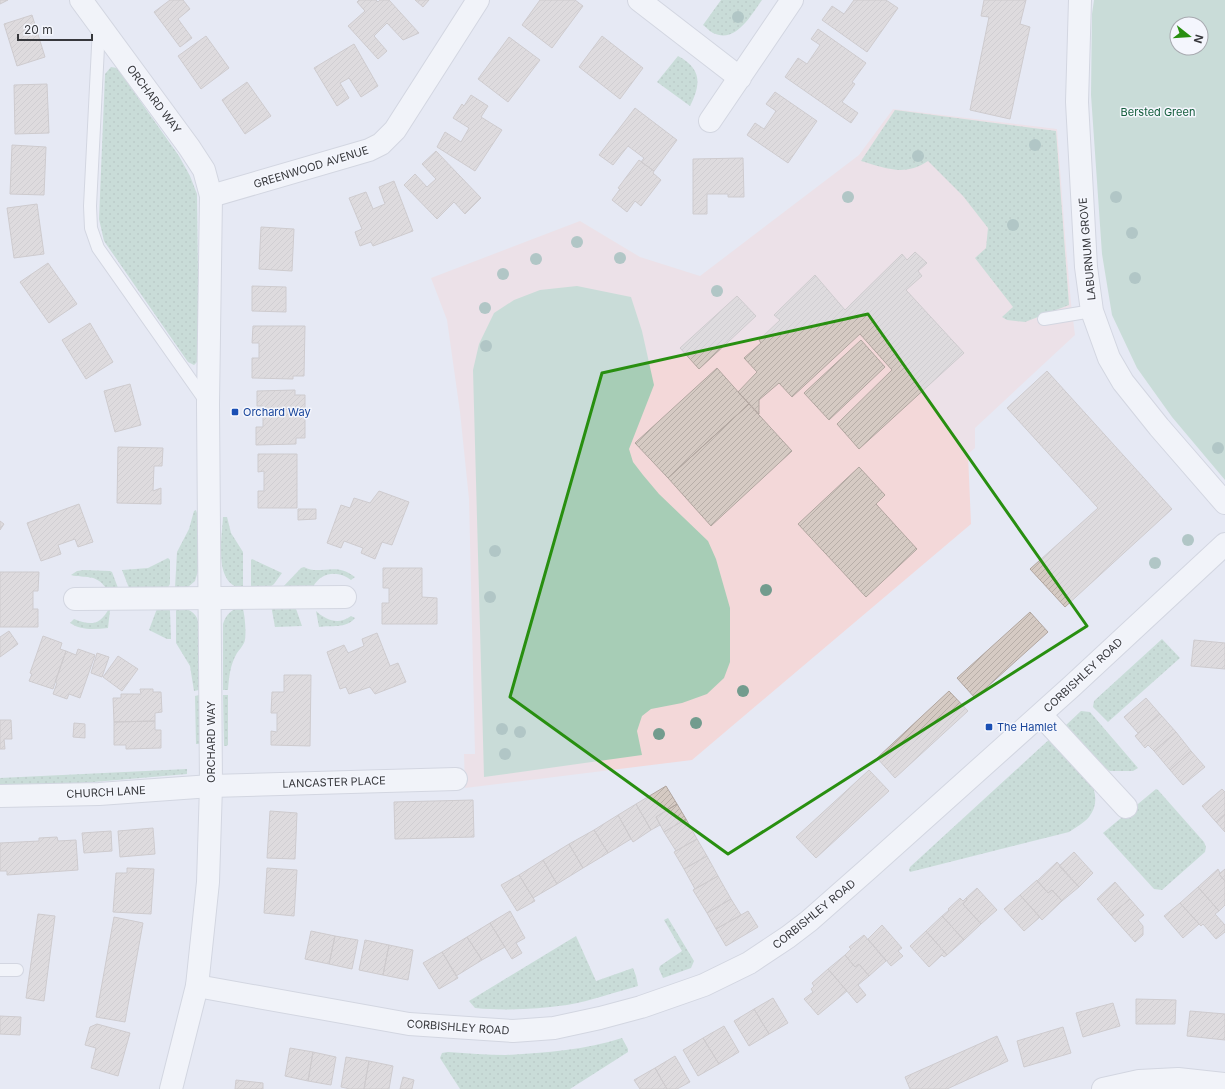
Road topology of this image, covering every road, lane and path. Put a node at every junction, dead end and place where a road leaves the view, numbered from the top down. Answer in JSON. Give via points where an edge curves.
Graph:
{"nodes":[{"id":1,"x":81,"y":0,"type":"edge"},
{"id":2,"x":478,"y":0,"type":"edge"},
{"id":3,"x":639,"y":0,"type":"edge"},
{"id":4,"x":792,"y":0,"type":"edge"},
{"id":5,"x":1080,"y":0,"type":"edge"},
{"id":6,"x":99,"y":25,"type":"junction"},
{"id":7,"x":740,"y":78,"type":"junction"},
{"id":8,"x":710,"y":121,"type":"dead end"},
{"id":9,"x":211,"y":196,"type":"junction"},
{"id":10,"x":1092,"y":311,"type":"junction"},
{"id":11,"x":1044,"y":319,"type":"dead end"},
{"id":12,"x":208,"y":404,"type":"junction"},
{"id":13,"x":1225,"y":503,"type":"edge"},
{"id":14,"x":1225,"y":544,"type":"edge"},
{"id":15,"x":345,"y":597,"type":"dead end"},
{"id":16,"x":75,"y":599,"type":"dead end"},
{"id":17,"x":210,"y":599,"type":"junction"},
{"id":18,"x":1041,"y":714,"type":"junction"},
{"id":19,"x":456,"y":779,"type":"dead end"},
{"id":20,"x":211,"y":786,"type":"junction"},
{"id":21,"x":0,"y":796,"type":"edge"},
{"id":22,"x":1126,"y":808,"type":"dead end"},
{"id":23,"x":0,"y":970,"type":"edge"},
{"id":24,"x":17,"y":970,"type":"dead end"},
{"id":25,"x":197,"y":986,"type":"junction"},
{"id":26,"x":1225,"y":1084,"type":"edge"},
{"id":27,"x":172,"y":1089,"type":"edge"},
{"id":28,"x":1103,"y":1089,"type":"edge"}],
"edges":[{"from":1,"to":6,"type":"street","name":"ORCHARD WAY"},
{"from":2,"to":9,"type":"street","name":"GREENWOOD AVENUE","via":[[395,130],[381,144],[369,150]]},
{"from":3,"to":7,"type":"street"},
{"from":4,"to":7,"type":"street"},
{"from":5,"to":10,"type":"street","name":"LABURNUM GROVE","via":[[1077,102],[1086,267]]},
{"from":6,"to":9,"type":"street","name":"ORCHARD WAY","via":[[189,147],[204,170]]},
{"from":6,"to":12,"type":"lane","via":[[91,228],[98,248]]},
{"from":7,"to":8,"type":"street"},
{"from":9,"to":12,"type":"street","name":"ORCHARD WAY"},
{"from":10,"to":11,"type":"lane"},
{"from":10,"to":13,"type":"street","name":"LABURNUM GROVE","via":[[1109,358],[1123,382],[1158,427]]},
{"from":12,"to":17,"type":"street","name":"ORCHARD WAY"},
{"from":14,"to":18,"type":"street","name":"CORBISHLEY ROAD"},
{"from":15,"to":17,"type":"street"},
{"from":16,"to":17,"type":"street"},
{"from":17,"to":20,"type":"street","name":"ORCHARD WAY"},
{"from":18,"to":22,"type":"street"},
{"from":18,"to":25,"type":"street","name":"CORBISHLEY ROAD","via":[[868,870],[788,937],[749,963],[704,985],[654,1003],[554,1028],[513,1032],[409,1024]]},
{"from":19,"to":20,"type":"street","name":"LANCASTER PLACE"},
{"from":20,"to":21,"type":"street","name":"CHURCH LANE","via":[[99,794]]},
{"from":20,"to":25,"type":"street","name":"ORCHARD WAY","via":[[208,882]]},
{"from":23,"to":24,"type":"lane"},
{"from":25,"to":27,"type":"street","name":"ORCHARD WAY"},
{"from":26,"to":28,"type":"street","via":[[1178,1079],[1139,1081]]}]}
